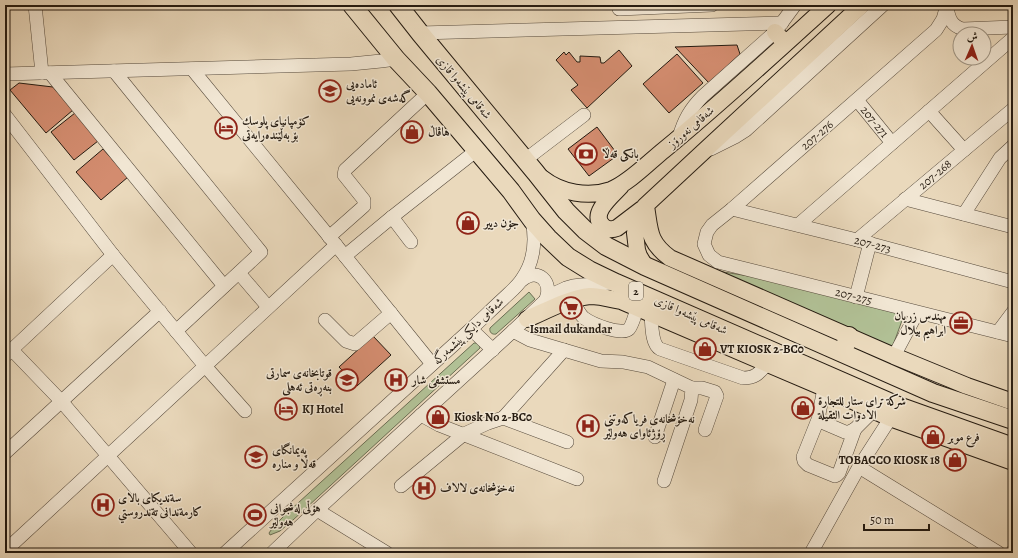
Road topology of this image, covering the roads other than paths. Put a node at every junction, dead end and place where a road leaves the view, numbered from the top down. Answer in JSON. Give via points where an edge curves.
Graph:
{"nodes":[{"id":1,"x":35,"y":5,"type":"edge"},
{"id":2,"x":352,"y":5,"type":"edge"},
{"id":3,"x":398,"y":5,"type":"edge"},
{"id":4,"x":712,"y":5,"type":"edge"},
{"id":5,"x":795,"y":5,"type":"edge"},
{"id":6,"x":828,"y":5,"type":"edge"},
{"id":7,"x":862,"y":5,"type":"edge"},
{"id":8,"x":882,"y":5,"type":"edge"},
{"id":9,"x":947,"y":5,"type":"edge"},
{"id":10,"x":619,"y":9,"type":"dead end"},
{"id":11,"x":1013,"y":27,"type":"edge"},
{"id":12,"x":420,"y":33,"type":"junction"},
{"id":13,"x":781,"y":33,"type":"junction"},
{"id":14,"x":1013,"y":38,"type":"edge"},
{"id":15,"x":396,"y":58,"type":"junction"},
{"id":16,"x":192,"y":69,"type":"junction"},
{"id":17,"x":114,"y":71,"type":"junction"},
{"id":18,"x":46,"y":73,"type":"junction"},
{"id":19,"x":5,"y":74,"type":"edge"},
{"id":20,"x":428,"y":93,"type":"junction"},
{"id":21,"x":857,"y":100,"type":"junction"},
{"id":22,"x":1013,"y":109,"type":"edge"},
{"id":23,"x":929,"y":111,"type":"junction"},
{"id":24,"x":5,"y":115,"type":"edge"},
{"id":25,"x":584,"y":115,"type":"dead end"},
{"id":26,"x":892,"y":143,"type":"junction"},
{"id":27,"x":1013,"y":146,"type":"edge"},
{"id":28,"x":477,"y":150,"type":"junction"},
{"id":29,"x":964,"y":150,"type":"junction"},
{"id":30,"x":702,"y":153,"type":"junction"},
{"id":31,"x":530,"y":167,"type":"junction"},
{"id":32,"x":622,"y":185,"type":"junction"},
{"id":33,"x":905,"y":199,"type":"junction"},
{"id":34,"x":646,"y":206,"type":"junction"},
{"id":35,"x":732,"y":209,"type":"junction"},
{"id":36,"x":964,"y":214,"type":"junction"},
{"id":37,"x":392,"y":217,"type":"junction"},
{"id":38,"x":532,"y":220,"type":"junction"},
{"id":39,"x":798,"y":225,"type":"junction"},
{"id":40,"x":1013,"y":227,"type":"edge"},
{"id":41,"x":332,"y":240,"type":"junction"},
{"id":42,"x":857,"y":240,"type":"junction"},
{"id":43,"x":411,"y":242,"type":"dead end"},
{"id":44,"x":870,"y":243,"type":"junction"},
{"id":45,"x":704,"y":244,"type":"joint"},
{"id":46,"x":112,"y":255,"type":"junction"},
{"id":47,"x":345,"y":256,"type":"junction"},
{"id":48,"x":645,"y":266,"type":"junction"},
{"id":49,"x":240,"y":273,"type":"junction"},
{"id":50,"x":522,"y":280,"type":"junction"},
{"id":51,"x":1013,"y":282,"type":"edge"},
{"id":52,"x":616,"y":283,"type":"junction"},
{"id":53,"x":224,"y":286,"type":"junction"},
{"id":54,"x":856,"y":297,"type":"junction"},
{"id":55,"x":546,"y":299,"type":"junction"},
{"id":56,"x":572,"y":300,"type":"junction"},
{"id":57,"x":644,"y":306,"type":"junction"},
{"id":58,"x":268,"y":307,"type":"junction"},
{"id":59,"x":160,"y":311,"type":"junction"},
{"id":60,"x":1013,"y":312,"type":"edge"},
{"id":61,"x":391,"y":313,"type":"junction"},
{"id":62,"x":917,"y":313,"type":"junction"},
{"id":63,"x":527,"y":319,"type":"junction"},
{"id":64,"x":325,"y":320,"type":"dead end"},
{"id":65,"x":471,"y":329,"type":"junction"},
{"id":66,"x":176,"y":331,"type":"junction"},
{"id":67,"x":513,"y":332,"type":"junction"},
{"id":68,"x":998,"y":332,"type":"junction"},
{"id":69,"x":849,"y":336,"type":"junction"},
{"id":70,"x":1013,"y":336,"type":"edge"},
{"id":71,"x":493,"y":350,"type":"junction"},
{"id":72,"x":564,"y":350,"type":"junction"},
{"id":73,"x":8,"y":353,"type":"edge"},
{"id":74,"x":842,"y":353,"type":"junction"},
{"id":75,"x":894,"y":356,"type":"junction"},
{"id":76,"x":432,"y":364,"type":"junction"},
{"id":77,"x":767,"y":364,"type":"junction"},
{"id":78,"x":205,"y":366,"type":"junction"},
{"id":79,"x":674,"y":380,"type":"junction"},
{"id":80,"x":825,"y":381,"type":"junction"},
{"id":81,"x":692,"y":388,"type":"junction"},
{"id":82,"x":62,"y":402,"type":"junction"},
{"id":83,"x":1013,"y":402,"type":"edge"},
{"id":84,"x":886,"y":408,"type":"junction"},
{"id":85,"x":245,"y":411,"type":"dead end"},
{"id":86,"x":421,"y":415,"type":"junction"},
{"id":87,"x":820,"y":417,"type":"junction"},
{"id":88,"x":503,"y":418,"type":"junction"},
{"id":89,"x":1013,"y":420,"type":"edge"},
{"id":90,"x":856,"y":429,"type":"junction"},
{"id":91,"x":706,"y":430,"type":"dead end"},
{"id":92,"x":464,"y":434,"type":"junction"},
{"id":93,"x":655,"y":438,"type":"dead end"},
{"id":94,"x":567,"y":442,"type":"dead end"},
{"id":95,"x":1013,"y":447,"type":"edge"},
{"id":96,"x":5,"y":453,"type":"edge"},
{"id":97,"x":109,"y":456,"type":"junction"},
{"id":98,"x":1013,"y":462,"type":"edge"},
{"id":99,"x":859,"y":468,"type":"junction"},
{"id":100,"x":837,"y":475,"type":"junction"},
{"id":101,"x":577,"y":479,"type":"dead end"},
{"id":102,"x":664,"y":481,"type":"dead end"},
{"id":103,"x":850,"y":483,"type":"junction"},
{"id":104,"x":401,"y":486,"type":"dead end"},
{"id":105,"x":318,"y":510,"type":"junction"},
{"id":106,"x":5,"y":551,"type":"edge"},
{"id":107,"x":278,"y":551,"type":"edge"},
{"id":108,"x":192,"y":553,"type":"edge"},
{"id":109,"x":225,"y":553,"type":"edge"},
{"id":110,"x":387,"y":553,"type":"edge"},
{"id":111,"x":811,"y":553,"type":"edge"},
{"id":112,"x":999,"y":553,"type":"edge"}],
"edges":[{"from":1,"to":18,"type":"street"},
{"from":2,"to":15,"type":"highway","name":"شەقامی پێشەوا قازی","number":"2"},
{"from":3,"to":12,"type":"highway","name":"شەقامی پێشەوا قازی","number":"2"},
{"from":4,"to":10,"type":"street"},
{"from":5,"to":13,"type":"street"},
{"from":6,"to":13,"type":"main road","name":"شەقامی نەورۆز"},
{"from":7,"to":30,"type":"main road"},
{"from":8,"to":30,"type":"street","via":[[746,130]]},
{"from":9,"to":11,"type":"street","via":[[950,20],[959,28]]},
{"from":9,"to":21,"type":"street","name":"207-276","via":[[936,30]]},
{"from":12,"to":13,"type":"street"},
{"from":12,"to":31,"type":"highway","name":"شەقامی پێشەوا قازی","number":"2"},
{"from":13,"to":32,"type":"main road","name":"شەقامی نەورۆز","via":[[679,138]]},
{"from":14,"to":23,"type":"street"},
{"from":15,"to":16,"type":"street","via":[[366,63]]},
{"from":15,"to":20,"type":"highway","name":"شەقامی پێشەوا قازی","number":"2"},
{"from":16,"to":17,"type":"street"},
{"from":16,"to":41,"type":"street"},
{"from":17,"to":18,"type":"street"},
{"from":17,"to":49,"type":"street","via":[[260,252]]},
{"from":18,"to":19,"type":"street"},
{"from":18,"to":53,"type":"street"},
{"from":20,"to":28,"type":"highway","name":"شەقامی پێشەوا قازی","number":"2"},
{"from":20,"to":41,"type":"street","via":[[345,170],[344,175],[364,200],[364,206]]},
{"from":21,"to":26,"type":"street","name":"207-271"},
{"from":21,"to":35,"type":"street","name":"207-276"},
{"from":22,"to":29,"type":"street","name":"207-268"},
{"from":23,"to":26,"type":"street"},
{"from":23,"to":29,"type":"street"},
{"from":24,"to":46,"type":"street"},
{"from":25,"to":31,"type":"street"},
{"from":26,"to":39,"type":"street"},
{"from":27,"to":36,"type":"street","via":[[1000,158]]},
{"from":28,"to":37,"type":"street"},
{"from":28,"to":38,"type":"highway","name":"شەقامی پێشەوا قازی","number":"2"},
{"from":29,"to":33,"type":"street","name":"207-268"},
{"from":30,"to":34,"type":"main road"},
{"from":31,"to":32,"type":"main road","name":"شەقامی نەورۆز","via":[[546,182],[570,192],[597,193]]},
{"from":31,"to":48,"type":"highway","name":"شەقامی پێشەوا قازی","number":"2","via":[[585,230],[606,246]]},
{"from":32,"to":34,"type":"main road","via":[[599,212],[599,220],[603,226],[615,229]]},
{"from":33,"to":36,"type":"street"},
{"from":33,"to":42,"type":"street","name":"207-268"},
{"from":34,"to":48,"type":"main road","via":[[637,222],[635,233],[637,250]]},
{"from":34,"to":69,"type":"main road","via":[[653,242],[670,258]]},
{"from":35,"to":39,"type":"street","name":"207-273"},
{"from":35,"to":45,"type":"street","name":"207-276","via":[[712,225]]},
{"from":36,"to":40,"type":"street"},
{"from":37,"to":43,"type":"street"},
{"from":37,"to":47,"type":"street"},
{"from":38,"to":50,"type":"street","name":"شەقامی دایکی پێشمەرگە","via":[[534,250]]},
{"from":38,"to":52,"type":"highway","name":"شەقامی پێشەوا قازی","number":"2","via":[[568,257]]},
{"from":39,"to":42,"type":"street","name":"207-273"},
{"from":41,"to":47,"type":"street"},
{"from":41,"to":58,"type":"street"},
{"from":42,"to":44,"type":"street","name":"207-273"},
{"from":44,"to":51,"type":"street","name":"207-273"},
{"from":44,"to":54,"type":"street"},
{"from":45,"to":54,"type":"street","name":"207-275","via":[[708,254],[718,262]]},
{"from":46,"to":59,"type":"street"},
{"from":46,"to":73,"type":"street"},
{"from":47,"to":61,"type":"street"},
{"from":48,"to":74,"type":"highway","name":"شەقامی پێشەوا قازی","number":"2"},
{"from":49,"to":53,"type":"street"},
{"from":49,"to":58,"type":"street"},
{"from":50,"to":55,"type":"street","via":[[531,275],[542,278],[548,286]]},
{"from":50,"to":65,"type":"street","name":"شەقامی دایکی پێشمەرگە"},
{"from":52,"to":55,"type":"street","via":[[573,286],[558,291]]},
{"from":52,"to":57,"type":"highway","name":"شەقامی پێشەوا قازی","number":"2"},
{"from":53,"to":66,"type":"street"},
{"from":54,"to":62,"type":"street","name":"207-275"},
{"from":55,"to":63,"type":"street"},
{"from":56,"to":57,"type":"main road","via":[[598,296]]},
{"from":56,"to":57,"type":"street","via":[[583,318],[602,327],[622,332],[628,330]]},
{"from":56,"to":63,"type":"main road"},
{"from":57,"to":77,"type":"main road"},
{"from":57,"to":77,"type":"street","via":[[654,343],[660,349],[743,378],[755,376]]},
{"from":57,"to":80,"type":"highway","name":"شەقامی پێشەوا قازی","number":"2"},
{"from":58,"to":78,"type":"street"},
{"from":59,"to":66,"type":"street"},
{"from":59,"to":82,"type":"street"},
{"from":60,"to":68,"type":"street"},
{"from":61,"to":64,"type":"street","via":[[355,344],[346,342]]},
{"from":61,"to":76,"type":"street"},
{"from":62,"to":68,"type":"street","name":"207-275"},
{"from":62,"to":75,"type":"street"},
{"from":63,"to":67,"type":"street"},
{"from":65,"to":71,"type":"street"},
{"from":65,"to":76,"type":"street","name":"شەقامی دایکی پێشمەرگە"},
{"from":66,"to":78,"type":"street"},
{"from":67,"to":71,"type":"street"},
{"from":67,"to":72,"type":"street"},
{"from":68,"to":70,"type":"street","name":"207-275"},
{"from":69,"to":74,"type":"highway"},
{"from":69,"to":75,"type":"main road"},
{"from":71,"to":86,"type":"street"},
{"from":72,"to":79,"type":"street","via":[[601,361],[648,367]]},
{"from":72,"to":88,"type":"street"},
{"from":73,"to":82,"type":"street"},
{"from":74,"to":89,"type":"highway","name":"شەقامی پێشەوا قازی","number":"2","via":[[933,393]]},
{"from":75,"to":83,"type":"main road"},
{"from":76,"to":109,"type":"street","name":"شەقامی دایکی پێشمەرگە"},
{"from":77,"to":80,"type":"main road"},
{"from":78,"to":85,"type":"street"},
{"from":78,"to":97,"type":"street"},
{"from":79,"to":81,"type":"street"},
{"from":79,"to":93,"type":"street"},
{"from":80,"to":84,"type":"highway","name":"شەقامی پێشەوا قازی","number":"2"},
{"from":80,"to":87,"type":"street"},
{"from":81,"to":91,"type":"street","via":[[715,392],[717,396]]},
{"from":81,"to":102,"type":"street","via":[[691,400]]},
{"from":82,"to":96,"type":"street"},
{"from":82,"to":97,"type":"street"},
{"from":84,"to":90,"type":"street"},
{"from":84,"to":95,"type":"highway","name":"شەقامی پێشەوا قازی","number":"2"},
{"from":84,"to":98,"type":"main road"},
{"from":84,"to":99,"type":"street"},
{"from":86,"to":92,"type":"street"},
{"from":86,"to":105,"type":"street"},
{"from":87,"to":90,"type":"street","via":[[824,423],[845,432]]},
{"from":87,"to":100,"type":"street","via":[[804,461],[808,465]]},
{"from":88,"to":92,"type":"street"},
{"from":88,"to":94,"type":"street"},
{"from":90,"to":100,"type":"street"},
{"from":92,"to":101,"type":"street"},
{"from":92,"to":104,"type":"street"},
{"from":97,"to":106,"type":"street"},
{"from":97,"to":108,"type":"street"},
{"from":99,"to":103,"type":"street"},
{"from":99,"to":112,"type":"street"},
{"from":100,"to":103,"type":"street"},
{"from":103,"to":111,"type":"street"},
{"from":105,"to":107,"type":"street"},
{"from":105,"to":110,"type":"street"}]}
